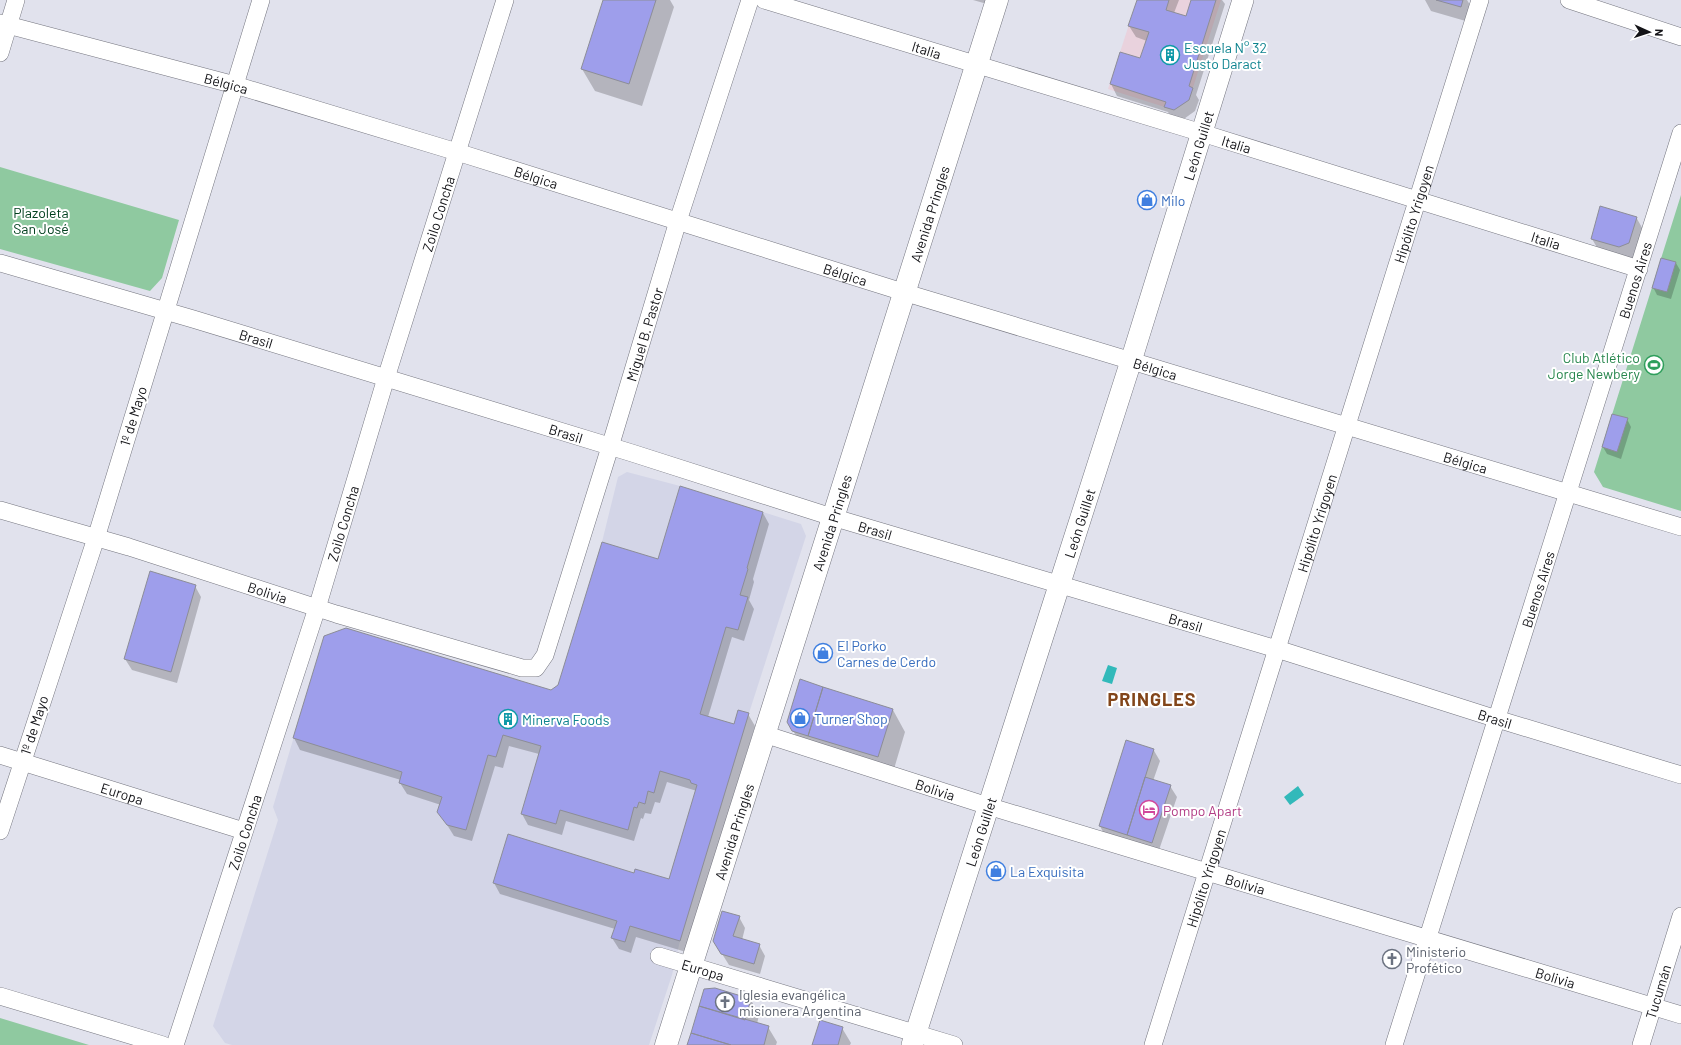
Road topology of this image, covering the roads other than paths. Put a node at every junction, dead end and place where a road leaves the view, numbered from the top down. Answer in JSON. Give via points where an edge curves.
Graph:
{"nodes":[{"id":1,"x":16,"y":0,"type":"edge"},
{"id":2,"x":261,"y":0,"type":"edge"},
{"id":3,"x":505,"y":0,"type":"edge"},
{"id":4,"x":750,"y":0,"type":"edge"},
{"id":5,"x":764,"y":0,"type":"edge"},
{"id":6,"x":996,"y":0,"type":"edge"},
{"id":7,"x":1243,"y":0,"type":"edge"},
{"id":8,"x":1480,"y":0,"type":"edge"},
{"id":9,"x":1569,"y":0,"type":"edge"},
{"id":10,"x":4,"y":24,"type":"edge"},
{"id":11,"x":1681,"y":37,"type":"edge"},
{"id":12,"x":0,"y":53,"type":"edge"},
{"id":13,"x":976,"y":65,"type":"junction"},
{"id":14,"x":235,"y":86,"type":"junction"},
{"id":15,"x":1202,"y":132,"type":"junction"},
{"id":16,"x":1681,"y":133,"type":"edge"},
{"id":17,"x":458,"y":152,"type":"junction"},
{"id":18,"x":1418,"y":200,"type":"junction"},
{"id":19,"x":678,"y":221,"type":"junction"},
{"id":20,"x":0,"y":264,"type":"edge"},
{"id":21,"x":1639,"y":269,"type":"junction"},
{"id":22,"x":903,"y":292,"type":"junction"},
{"id":23,"x":165,"y":311,"type":"junction"},
{"id":24,"x":1132,"y":361,"type":"junction"},
{"id":25,"x":386,"y":378,"type":"junction"},
{"id":26,"x":1347,"y":425,"type":"junction"},
{"id":27,"x":610,"y":447,"type":"junction"},
{"id":28,"x":1569,"y":492,"type":"junction"},
{"id":29,"x":0,"y":510,"type":"edge"},
{"id":30,"x":832,"y":517,"type":"junction"},
{"id":31,"x":1681,"y":527,"type":"edge"},
{"id":32,"x":96,"y":538,"type":"junction"},
{"id":33,"x":1060,"y":585,"type":"junction"},
{"id":34,"x":317,"y":608,"type":"junction"},
{"id":35,"x":1277,"y":649,"type":"junction"},
{"id":36,"x":536,"y":668,"type":"joint"},
{"id":37,"x":1497,"y":719,"type":"junction"},
{"id":38,"x":764,"y":734,"type":"junction"},
{"id":39,"x":0,"y":755,"type":"edge"},
{"id":40,"x":22,"y":761,"type":"junction"},
{"id":41,"x":1681,"y":775,"type":"edge"},
{"id":42,"x":988,"y":806,"type":"junction"},
{"id":43,"x":0,"y":831,"type":"edge"},
{"id":44,"x":244,"y":831,"type":"junction"},
{"id":45,"x":1207,"y":873,"type":"junction"},
{"id":46,"x":1681,"y":916,"type":"edge"},
{"id":47,"x":1428,"y":939,"type":"junction"},
{"id":48,"x":659,"y":956,"type":"dead end"},
{"id":49,"x":691,"y":965,"type":"junction"},
{"id":50,"x":0,"y":996,"type":"edge"},
{"id":51,"x":1654,"y":1006,"type":"junction"},
{"id":52,"x":1681,"y":1015,"type":"edge"},
{"id":53,"x":914,"y":1039,"type":"edge"},
{"id":54,"x":163,"y":1045,"type":"edge"},
{"id":55,"x":175,"y":1045,"type":"edge"},
{"id":56,"x":666,"y":1045,"type":"edge"},
{"id":57,"x":954,"y":1045,"type":"edge"},
{"id":58,"x":1153,"y":1045,"type":"edge"},
{"id":59,"x":1394,"y":1045,"type":"edge"},
{"id":60,"x":1641,"y":1045,"type":"edge"}],
"edges":[{"from":1,"to":10,"type":"street"},
{"from":2,"to":14,"type":"street","name":"1º de Mayo"},
{"from":3,"to":17,"type":"street","name":"Zoilo Concha"},
{"from":4,"to":19,"type":"street","name":"Miguel B. Pastor"},
{"from":5,"to":13,"type":"street","name":"Italia"},
{"from":6,"to":13,"type":"main road","name":"Avenida Pringles"},
{"from":7,"to":15,"type":"street","name":"León Guillet"},
{"from":8,"to":18,"type":"street","name":"Hipólito Yrigoyen"},
{"from":9,"to":11,"type":"street"},
{"from":10,"to":12,"type":"street"},
{"from":10,"to":14,"type":"street","name":"Bélgica"},
{"from":13,"to":15,"type":"street","name":"Italia"},
{"from":13,"to":22,"type":"main road","name":"Avenida Pringles"},
{"from":14,"to":17,"type":"street","name":"Bélgica"},
{"from":14,"to":23,"type":"street","name":"1º de Mayo"},
{"from":15,"to":18,"type":"street","name":"Italia"},
{"from":15,"to":24,"type":"street","name":"León Guillet"},
{"from":16,"to":21,"type":"street","name":"Buenos Aires"},
{"from":17,"to":19,"type":"street","name":"Bélgica"},
{"from":17,"to":25,"type":"street","name":"Zoilo Concha"},
{"from":18,"to":21,"type":"street","name":"Italia"},
{"from":18,"to":26,"type":"street","name":"Hipólito Yrigoyen"},
{"from":19,"to":22,"type":"street","name":"Bélgica"},
{"from":19,"to":27,"type":"street","name":"Miguel B. Pastor"},
{"from":20,"to":23,"type":"street","name":"Brasil"},
{"from":21,"to":28,"type":"street","name":"Buenos Aires"},
{"from":22,"to":24,"type":"street","name":"Bélgica"},
{"from":22,"to":30,"type":"main road","name":"Avenida Pringles"},
{"from":23,"to":25,"type":"street","name":"Brasil"},
{"from":23,"to":32,"type":"street","name":"1º de Mayo"},
{"from":24,"to":26,"type":"street","name":"Bélgica"},
{"from":24,"to":33,"type":"street","name":"León Guillet"},
{"from":25,"to":27,"type":"street","name":"Brasil"},
{"from":25,"to":34,"type":"street","name":"Zoilo Concha"},
{"from":26,"to":28,"type":"street","name":"Bélgica"},
{"from":26,"to":35,"type":"street","name":"Hipólito Yrigoyen"},
{"from":27,"to":30,"type":"street","name":"Brasil"},
{"from":27,"to":36,"type":"street","name":"Miguel B. Pastor","via":[[545,655]]},
{"from":28,"to":31,"type":"street","name":"Bélgica"},
{"from":28,"to":37,"type":"street","name":"Buenos Aires"},
{"from":29,"to":32,"type":"street","name":"Bolivia"},
{"from":30,"to":33,"type":"street","name":"Brasil"},
{"from":30,"to":38,"type":"main road","name":"Avenida Pringles"},
{"from":32,"to":34,"type":"street","name":"Bolivia"},
{"from":32,"to":40,"type":"street","name":"1º de Mayo"},
{"from":33,"to":35,"type":"street","name":"Brasil"},
{"from":33,"to":42,"type":"street","name":"León Guillet"},
{"from":34,"to":36,"type":"street","name":"Bolivia","via":[[522,668]]},
{"from":34,"to":44,"type":"street","name":"Zoilo Concha"},
{"from":35,"to":37,"type":"street","name":"Brasil"},
{"from":35,"to":45,"type":"street","name":"Hipólito Yrigoyen"},
{"from":37,"to":41,"type":"street","name":"Brasil"},
{"from":37,"to":47,"type":"street","name":"Buenos Aires"},
{"from":38,"to":42,"type":"street","name":"Bolivia"},
{"from":38,"to":49,"type":"main road","name":"Avenida Pringles"},
{"from":39,"to":40,"type":"street","name":"Europa"},
{"from":40,"to":43,"type":"street","name":"1º de Mayo"},
{"from":40,"to":44,"type":"street","name":"Europa"},
{"from":42,"to":45,"type":"street","name":"Bolivia"},
{"from":42,"to":53,"type":"street","name":"León Guillet"},
{"from":44,"to":55,"type":"street","name":"Zoilo Concha"},
{"from":45,"to":47,"type":"street","name":"Bolivia"},
{"from":45,"to":58,"type":"street","name":"Hipólito Yrigoyen"},
{"from":46,"to":51,"type":"street","name":"Tucumán"},
{"from":47,"to":51,"type":"street","name":"Bolivia"},
{"from":47,"to":59,"type":"street","name":"Buenos Aires"},
{"from":48,"to":49,"type":"street","name":"Europa"},
{"from":49,"to":53,"type":"street","name":"Europa"},
{"from":49,"to":56,"type":"main road","name":"Avenida Pringles"},
{"from":50,"to":54,"type":"street"},
{"from":51,"to":52,"type":"street","name":"Bolivia"},
{"from":51,"to":60,"type":"street","name":"Tucumán"},
{"from":53,"to":57,"type":"street","name":"Europa"}]}
